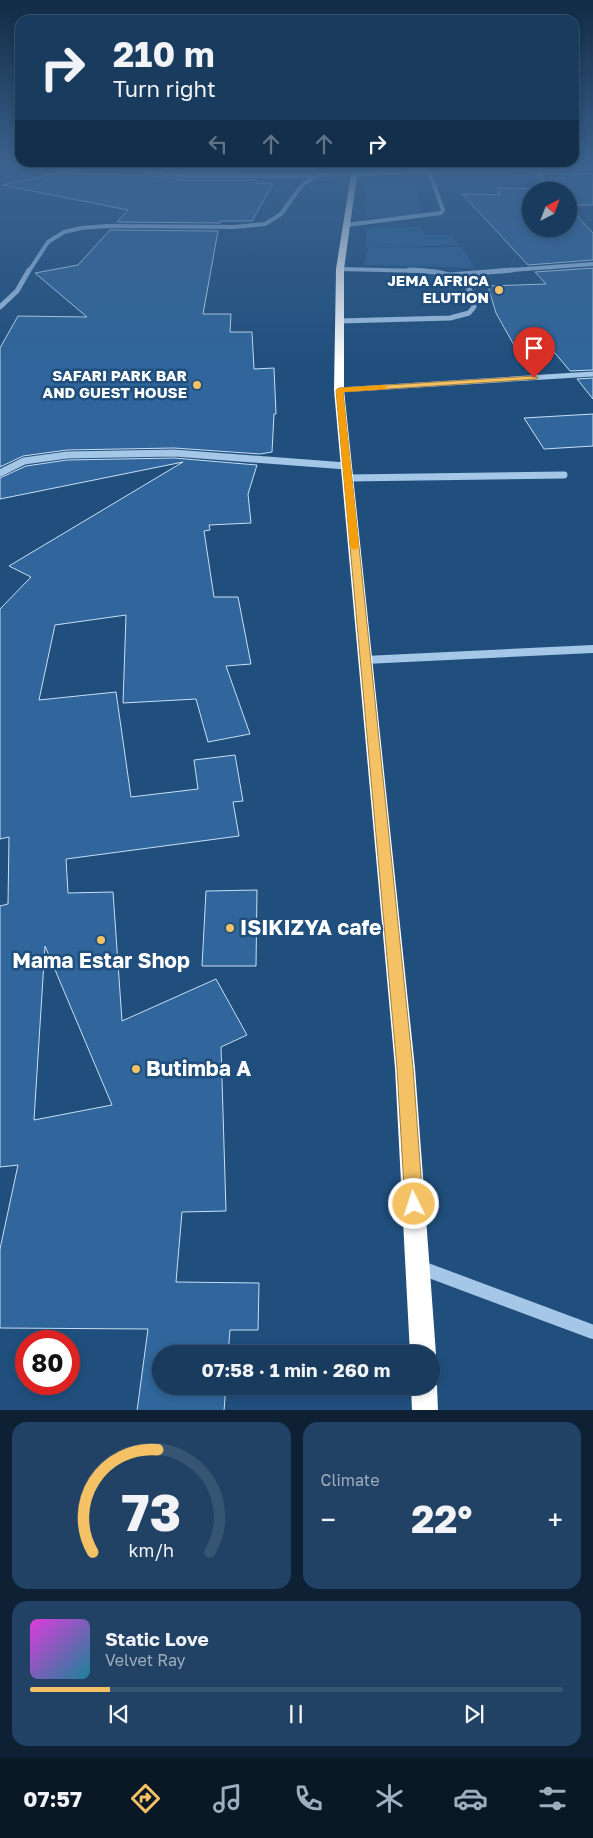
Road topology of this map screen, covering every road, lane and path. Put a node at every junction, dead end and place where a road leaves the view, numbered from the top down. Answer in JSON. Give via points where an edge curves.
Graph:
{"nodes":[{"id":1,"x":63,"y":234,"type":"edge"},
{"id":2,"x":345,"y":234,"type":"edge"},
{"id":3,"x":593,"y":264,"type":"edge"},
{"id":4,"x":340,"y":269,"type":"junction"},
{"id":5,"x":447,"y":275,"type":"junction"},
{"id":6,"x":0,"y":307,"type":"edge"},
{"id":7,"x":339,"y":320,"type":"junction"},
{"id":8,"x":593,"y":374,"type":"edge"},
{"id":9,"x":339,"y":390,"type":"junction"},
{"id":10,"x":347,"y":472,"type":"junction"},
{"id":11,"x":0,"y":473,"type":"edge"},
{"id":12,"x":564,"y":475,"type":"dead end"},
{"id":13,"x":593,"y":649,"type":"edge"},
{"id":14,"x":366,"y":660,"type":"junction"},
{"id":15,"x":418,"y":1267,"type":"junction"},
{"id":16,"x":593,"y":1332,"type":"edge"},
{"id":17,"x":422,"y":1345,"type":"edge"},
{"id":18,"x":424,"y":1395,"type":"edge"},
{"id":19,"x":425,"y":1410,"type":"edge"}],
"edges":[{"from":1,"to":6,"type":"street","via":[[47,244],[15,295]]},
{"from":2,"to":4,"type":"highway"},
{"from":3,"to":5,"type":"street"},
{"from":4,"to":5,"type":"street"},
{"from":4,"to":7,"type":"highway"},
{"from":5,"to":7,"type":"street","via":[[469,288],[474,307],[469,313],[450,318]]},
{"from":7,"to":9,"type":"highway"},
{"from":8,"to":9,"type":"street"},
{"from":9,"to":10,"type":"highway"},
{"from":10,"to":11,"type":"street","via":[[164,453],[67,455],[24,461]]},
{"from":10,"to":12,"type":"street"},
{"from":10,"to":14,"type":"highway"},
{"from":13,"to":14,"type":"street"},
{"from":14,"to":15,"type":"highway","via":[[405,1068]]},
{"from":15,"to":16,"type":"street"},
{"from":15,"to":17,"type":"highway"},
{"from":18,"to":19,"type":"highway"}]}
